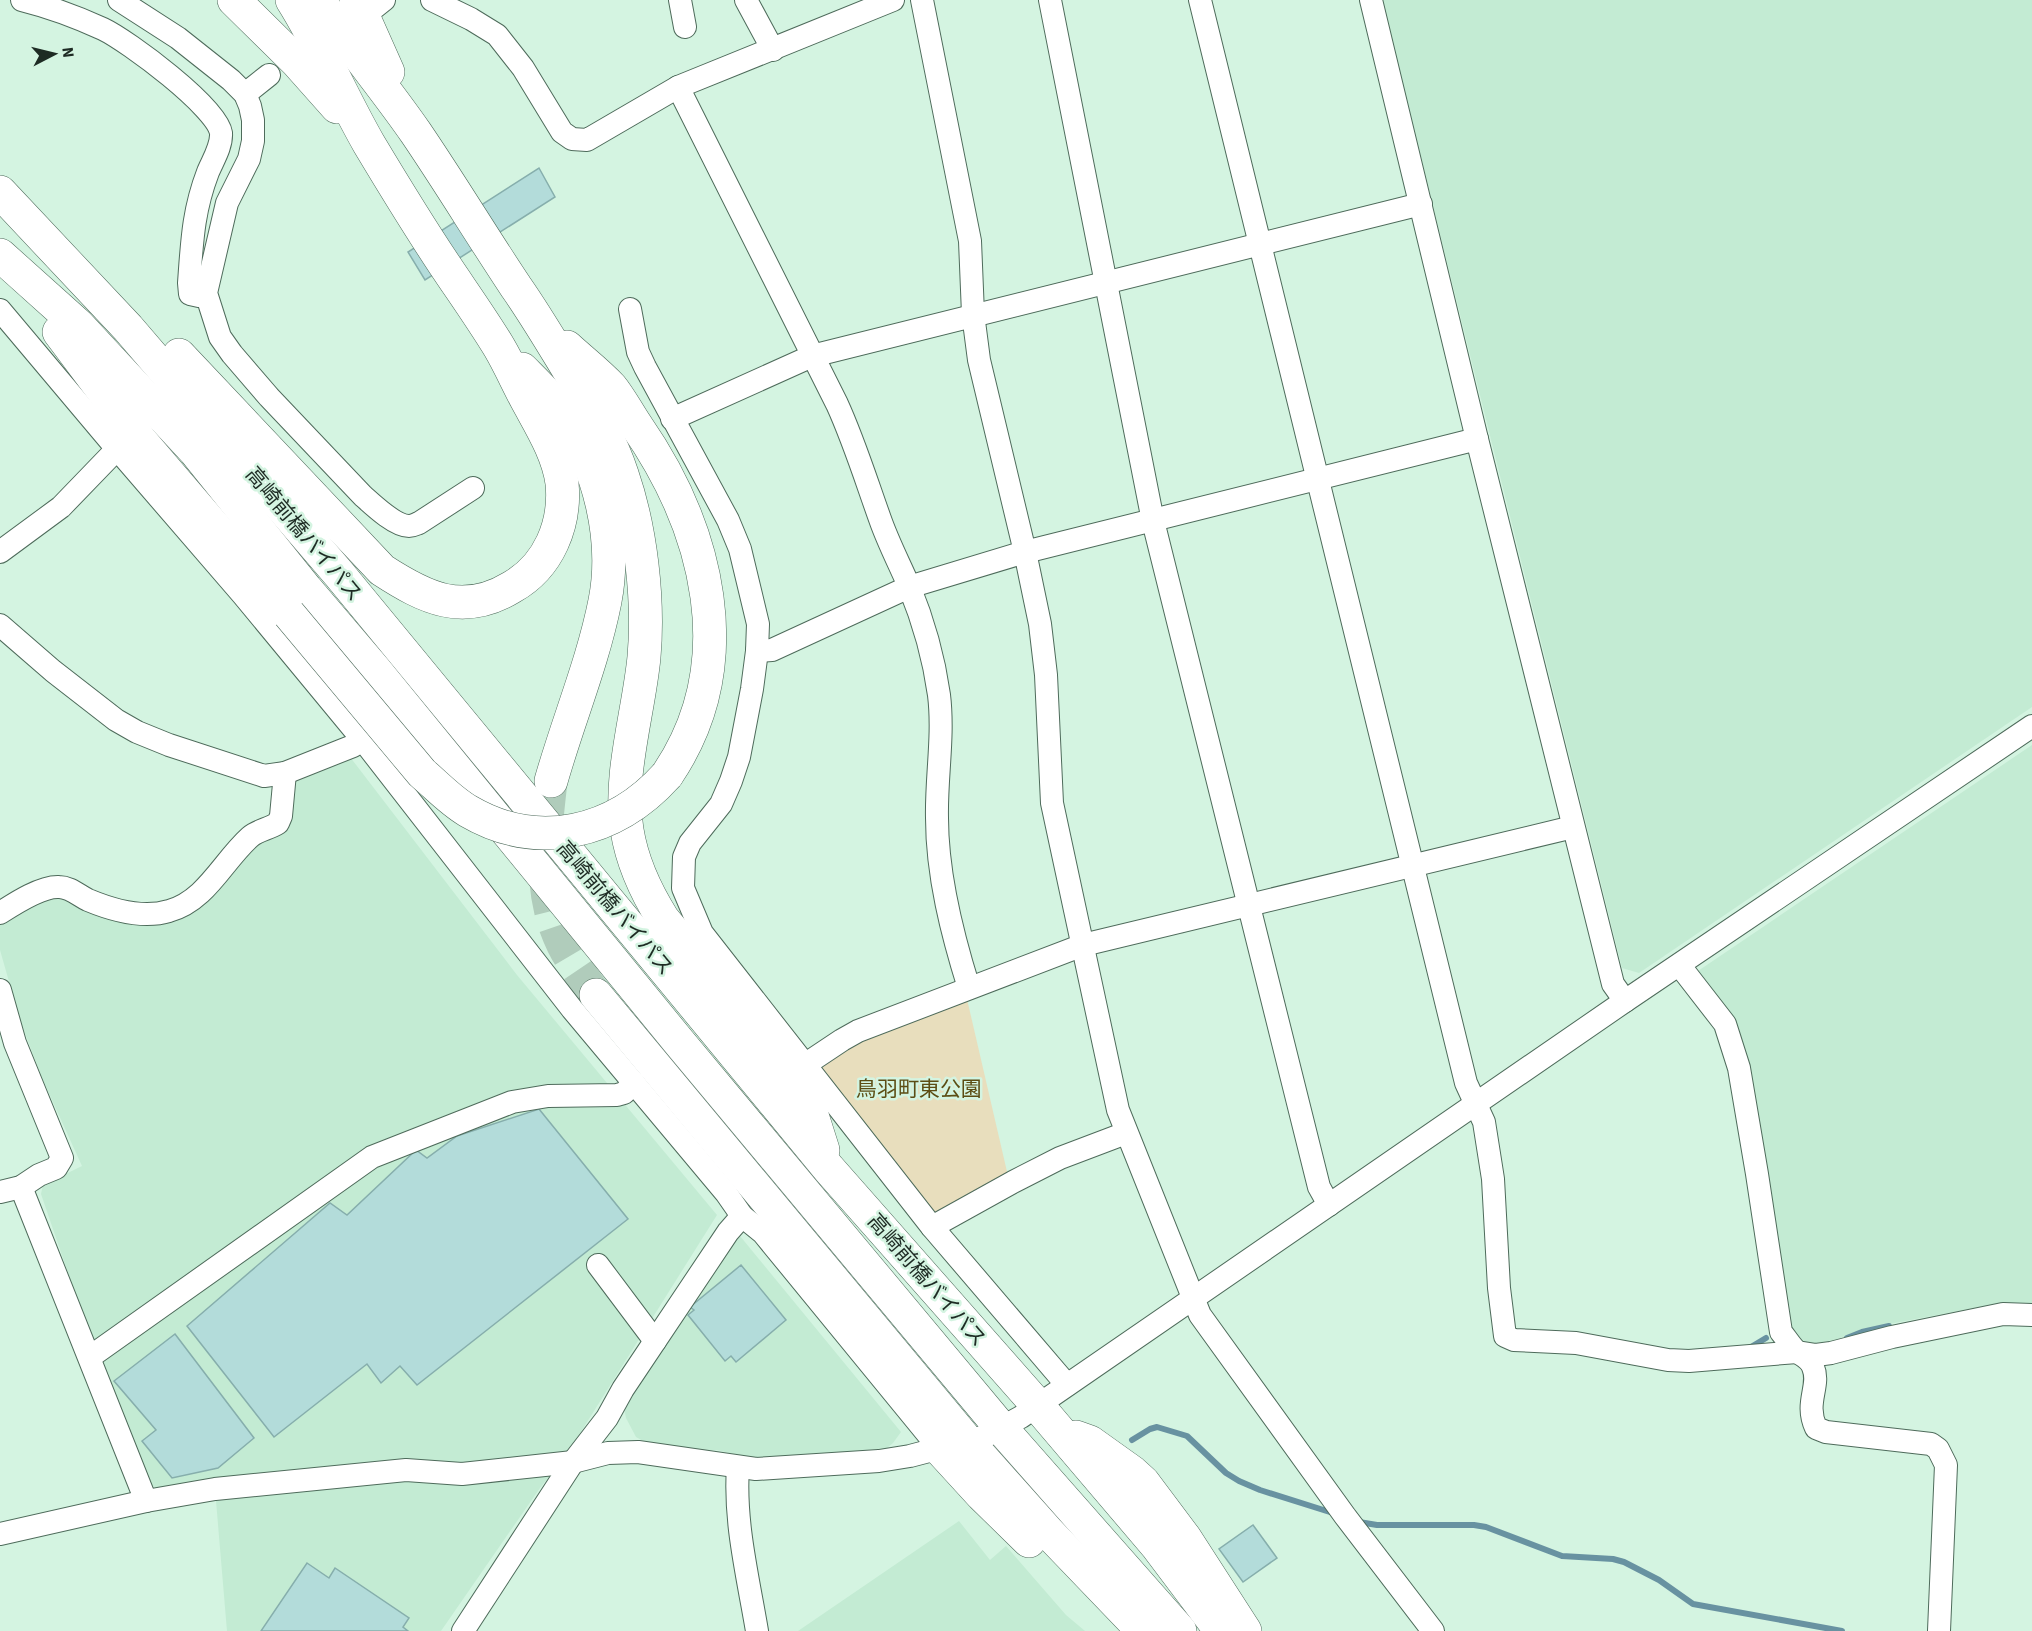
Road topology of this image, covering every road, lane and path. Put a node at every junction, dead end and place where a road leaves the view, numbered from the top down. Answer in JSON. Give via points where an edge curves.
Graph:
{"nodes":[{"id":1,"x":22,"y":0,"type":"edge"},
{"id":2,"x":234,"y":0,"type":"edge"},
{"id":3,"x":292,"y":0,"type":"edge"},
{"id":4,"x":319,"y":0,"type":"edge"},
{"id":5,"x":432,"y":0,"type":"edge"},
{"id":6,"x":680,"y":0,"type":"edge"},
{"id":7,"x":746,"y":0,"type":"edge"},
{"id":8,"x":893,"y":0,"type":"edge"},
{"id":9,"x":922,"y":0,"type":"edge"},
{"id":10,"x":1050,"y":0,"type":"edge"},
{"id":11,"x":1200,"y":0,"type":"edge"},
{"id":12,"x":1371,"y":0,"type":"edge"},
{"id":13,"x":123,"y":2,"type":"edge"},
{"id":14,"x":371,"y":3,"type":"edge"},
{"id":15,"x":684,"y":27,"type":"dead end"},
{"id":16,"x":105,"y":30,"type":"junction"},
{"id":17,"x":772,"y":50,"type":"junction"},
{"id":18,"x":269,"y":75,"type":"dead end"},
{"id":19,"x":678,"y":87,"type":"junction"},
{"id":20,"x":245,"y":94,"type":"junction"},
{"id":21,"x":416,"y":133,"type":"junction"},
{"id":22,"x":368,"y":142,"type":"junction"},
{"id":23,"x":0,"y":192,"type":"edge"},
{"id":24,"x":1421,"y":204,"type":"junction"},
{"id":25,"x":1259,"y":244,"type":"junction"},
{"id":26,"x":0,"y":255,"type":"edge"},
{"id":27,"x":1105,"y":282,"type":"junction"},
{"id":28,"x":206,"y":292,"type":"junction"},
{"id":29,"x":630,"y":309,"type":"dead end"},
{"id":30,"x":0,"y":310,"type":"edge"},
{"id":31,"x":974,"y":314,"type":"junction"},
{"id":32,"x":539,"y":321,"type":"junction"},
{"id":33,"x":128,"y":328,"type":"junction"},
{"id":34,"x":499,"y":347,"type":"junction"},
{"id":35,"x":812,"y":356,"type":"junction"},
{"id":36,"x":672,"y":419,"type":"junction"},
{"id":37,"x":1477,"y":439,"type":"junction"},
{"id":38,"x":117,"y":449,"type":"junction"},
{"id":39,"x":1317,"y":478,"type":"junction"},
{"id":40,"x":473,"y":488,"type":"dead end"},
{"id":41,"x":1153,"y":521,"type":"junction"},
{"id":42,"x":0,"y":552,"type":"edge"},
{"id":43,"x":1025,"y":552,"type":"junction"},
{"id":44,"x":909,"y":587,"type":"junction"},
{"id":45,"x":0,"y":625,"type":"edge"},
{"id":46,"x":758,"y":651,"type":"junction"},
{"id":47,"x":2032,"y":726,"type":"edge"},
{"id":48,"x":362,"y":739,"type":"junction"},
{"id":49,"x":285,"y":773,"type":"junction"},
{"id":50,"x":551,"y":781,"type":"tunnel mouth"},
{"id":51,"x":1573,"y":827,"type":"junction"},
{"id":52,"x":1412,"y":865,"type":"junction"},
{"id":53,"x":1248,"y":905,"type":"junction"},
{"id":54,"x":0,"y":913,"type":"edge"},
{"id":55,"x":1083,"y":945,"type":"junction"},
{"id":56,"x":1680,"y":966,"type":"junction"},
{"id":57,"x":969,"y":988,"type":"junction"},
{"id":58,"x":0,"y":990,"type":"edge"},
{"id":59,"x":596,"y":996,"type":"tunnel mouth"},
{"id":60,"x":1625,"y":1001,"type":"junction"},
{"id":61,"x":806,"y":1064,"type":"junction"},
{"id":62,"x":634,"y":1083,"type":"junction"},
{"id":63,"x":1476,"y":1103,"type":"junction"},
{"id":64,"x":1126,"y":1133,"type":"junction"},
{"id":65,"x":829,"y":1169,"type":"junction"},
{"id":66,"x":11,"y":1189,"type":"edge"},
{"id":67,"x":1329,"y":1205,"type":"junction"},
{"id":68,"x":742,"y":1216,"type":"junction"},
{"id":69,"x":932,"y":1227,"type":"junction"},
{"id":70,"x":598,"y":1265,"type":"dead end"},
{"id":71,"x":1192,"y":1299,"type":"junction"},
{"id":72,"x":2032,"y":1315,"type":"edge"},
{"id":73,"x":655,"y":1341,"type":"junction"},
{"id":74,"x":1797,"y":1352,"type":"junction"},
{"id":75,"x":90,"y":1357,"type":"junction"},
{"id":76,"x":1067,"y":1385,"type":"junction"},
{"id":77,"x":1038,"y":1406,"type":"junction"},
{"id":78,"x":1001,"y":1428,"type":"junction"},
{"id":79,"x":1063,"y":1435,"type":"junction"},
{"id":80,"x":953,"y":1445,"type":"junction"},
{"id":81,"x":573,"y":1462,"type":"junction"},
{"id":82,"x":738,"y":1467,"type":"junction"},
{"id":83,"x":146,"y":1501,"type":"junction"},
{"id":84,"x":0,"y":1534,"type":"edge"},
{"id":85,"x":463,"y":1631,"type":"edge"},
{"id":86,"x":757,"y":1631,"type":"edge"},
{"id":87,"x":1124,"y":1631,"type":"edge"},
{"id":88,"x":1143,"y":1631,"type":"edge"},
{"id":89,"x":1180,"y":1631,"type":"edge"},
{"id":90,"x":1221,"y":1631,"type":"edge"},
{"id":91,"x":1245,"y":1631,"type":"edge"},
{"id":92,"x":1433,"y":1631,"type":"edge"},
{"id":93,"x":1939,"y":1631,"type":"edge"}],
"edges":[{"from":1,"to":16,"type":"street"},
{"from":2,"to":22,"type":"highway","via":[[297,62]]},
{"from":3,"to":22,"type":"highway"},
{"from":4,"to":21,"type":"highway"},
{"from":5,"to":19,"type":"street","via":[[497,34],[562,132],[572,139],[587,140]]},
{"from":6,"to":15,"type":"street"},
{"from":7,"to":17,"type":"street"},
{"from":8,"to":17,"type":"street"},
{"from":9,"to":31,"type":"street","via":[[970,241]]},
{"from":10,"to":27,"type":"street"},
{"from":11,"to":25,"type":"street"},
{"from":12,"to":24,"type":"street"},
{"from":13,"to":16,"type":"street"},
{"from":13,"to":20,"type":"street","via":[[178,38]]},
{"from":14,"to":21,"type":"highway"},
{"from":16,"to":28,"type":"street","via":[[185,88],[219,127],[220,142],[197,203],[189,272],[190,294],[199,296]]},
{"from":17,"to":19,"type":"street"},
{"from":18,"to":20,"type":"street"},
{"from":19,"to":35,"type":"street"},
{"from":20,"to":28,"type":"street","via":[[252,113],[253,141],[249,159],[227,203]]},
{"from":21,"to":32,"type":"highway"},
{"from":22,"to":34,"type":"highway"},
{"from":23,"to":33,"type":"highway","name":"高崎前橋バイパス"},
{"from":24,"to":25,"type":"street"},
{"from":24,"to":37,"type":"street"},
{"from":25,"to":27,"type":"street"},
{"from":25,"to":39,"type":"street"},
{"from":26,"to":32,"type":"highway","bridge":true,"via":[[140,440],[422,773],[447,796],[489,821],[548,833],[581,829],[628,810],[668,775],[689,740],[703,696],[710,628],[701,561],[677,495],[648,442],[610,387]]},
{"from":26,"to":78,"type":"highway","name":"高崎前橋バイパス","via":[[78,325],[195,451]]},
{"from":27,"to":31,"type":"street"},
{"from":27,"to":41,"type":"street"},
{"from":28,"to":40,"type":"street","via":[[220,337],[247,373],[375,507],[409,526]]},
{"from":29,"to":36,"type":"street","via":[[638,352]]},
{"from":30,"to":38,"type":"street"},
{"from":31,"to":35,"type":"street"},
{"from":31,"to":43,"type":"street","via":[[979,360]]},
{"from":32,"to":65,"type":"highway","via":[[609,442],[622,475],[640,554],[644,654],[625,798],[633,856],[663,920],[789,1072],[811,1112]]},
{"from":33,"to":34,"type":"highway","via":[[178,354],[382,570],[428,597],[459,602],[473,602],[506,591],[537,569],[561,517],[563,499],[556,459]]},
{"from":33,"to":65,"type":"highway","name":"高崎前橋バイパス","via":[[339,574]]},
{"from":34,"to":50,"type":"highway","via":[[553,400],[573,430],[594,476],[607,533],[606,599]]},
{"from":35,"to":36,"type":"street"},
{"from":35,"to":44,"type":"street","via":[[854,441],[880,519]]},
{"from":36,"to":46,"type":"street","via":[[740,549],[758,624]]},
{"from":37,"to":39,"type":"street"},
{"from":37,"to":51,"type":"street"},
{"from":38,"to":42,"type":"street","via":[[61,507]]},
{"from":38,"to":48,"type":"street"},
{"from":39,"to":41,"type":"street"},
{"from":39,"to":52,"type":"street"},
{"from":41,"to":43,"type":"street"},
{"from":41,"to":53,"type":"street"},
{"from":43,"to":44,"type":"street"},
{"from":43,"to":55,"type":"street","via":[[1044,652],[1052,802]]},
{"from":44,"to":46,"type":"street","via":[[772,650]]},
{"from":44,"to":57,"type":"street","via":[[937,682],[941,869]]},
{"from":45,"to":49,"type":"street","via":[[53,671],[137,732],[264,776]]},
{"from":46,"to":61,"type":"street","via":[[732,781],[721,804],[684,856],[683,888],[702,933]]},
{"from":47,"to":56,"type":"street"},
{"from":48,"to":49,"type":"street"},
{"from":48,"to":62,"type":"street"},
{"from":49,"to":54,"type":"street","via":[[278,823],[256,832],[210,883],[170,911],[135,913],[101,905],[57,886],[33,894]]},
{"from":51,"to":52,"type":"street"},
{"from":51,"to":60,"type":"street","via":[[1612,984]]},
{"from":52,"to":53,"type":"street"},
{"from":52,"to":63,"type":"street","via":[[1466,1083]]},
{"from":53,"to":55,"type":"street"},
{"from":53,"to":67,"type":"street","via":[[1319,1187]]},
{"from":55,"to":57,"type":"street"},
{"from":55,"to":64,"type":"street"},
{"from":56,"to":60,"type":"street"},
{"from":56,"to":74,"type":"street","via":[[1725,1024],[1739,1068],[1781,1332]]},
{"from":57,"to":61,"type":"street","via":[[858,1031]]},
{"from":58,"to":66,"type":"street","via":[[27,1076],[62,1158],[56,1168]]},
{"from":59,"to":80,"type":"highway"},
{"from":60,"to":63,"type":"street"},
{"from":61,"to":69,"type":"street"},
{"from":62,"to":68,"type":"street"},
{"from":62,"to":75,"type":"street","via":[[617,1095],[548,1096],[512,1102],[372,1157]]},
{"from":63,"to":67,"type":"street"},
{"from":63,"to":74,"type":"street","via":[[1484,1122],[1493,1179],[1505,1336],[1514,1340],[1576,1343],[1668,1360]]},
{"from":64,"to":69,"type":"street","via":[[1060,1158]]},
{"from":64,"to":71,"type":"street"},
{"from":65,"to":77,"type":"highway","name":"高崎前橋バイパス"},
{"from":66,"to":75,"type":"street"},
{"from":67,"to":71,"type":"street"},
{"from":68,"to":73,"type":"street"},
{"from":68,"to":80,"type":"street","via":[[763,1233]]},
{"from":69,"to":76,"type":"street"},
{"from":70,"to":73,"type":"street"},
{"from":71,"to":76,"type":"street"},
{"from":71,"to":92,"type":"street","via":[[1266,1408]]},
{"from":72,"to":74,"type":"street","via":[[2003,1314],[1831,1353]]},
{"from":73,"to":81,"type":"street","via":[[607,1418]]},
{"from":74,"to":93,"type":"street","via":[[1812,1363],[1814,1370],[1810,1404],[1816,1428],[1931,1444],[1944,1456]]},
{"from":75,"to":83,"type":"street"},
{"from":76,"to":77,"type":"street"},
{"from":77,"to":78,"type":"street"},
{"from":77,"to":79,"type":"highway","name":"高崎前橋バイパス"},
{"from":78,"to":80,"type":"street"},
{"from":78,"to":89,"type":"highway","name":"高崎前橋バイパス"},
{"from":79,"to":90,"type":"highway","name":"高崎前橋バイパス","via":[[1157,1545]]},
{"from":79,"to":91,"type":"highway","via":[[1090,1442],[1143,1482],[1185,1538]]},
{"from":80,"to":82,"type":"street","via":[[879,1461]]},
{"from":80,"to":87,"type":"highway","via":[[990,1503]]},
{"from":80,"to":88,"type":"highway","via":[[1049,1533]]},
{"from":81,"to":82,"type":"street","via":[[608,1453],[638,1452]]},
{"from":81,"to":83,"type":"street","via":[[462,1474],[406,1470],[215,1489]]},
{"from":81,"to":85,"type":"street"},
{"from":82,"to":86,"type":"street","via":[[736,1490],[742,1545]]},
{"from":83,"to":84,"type":"street"}]}
